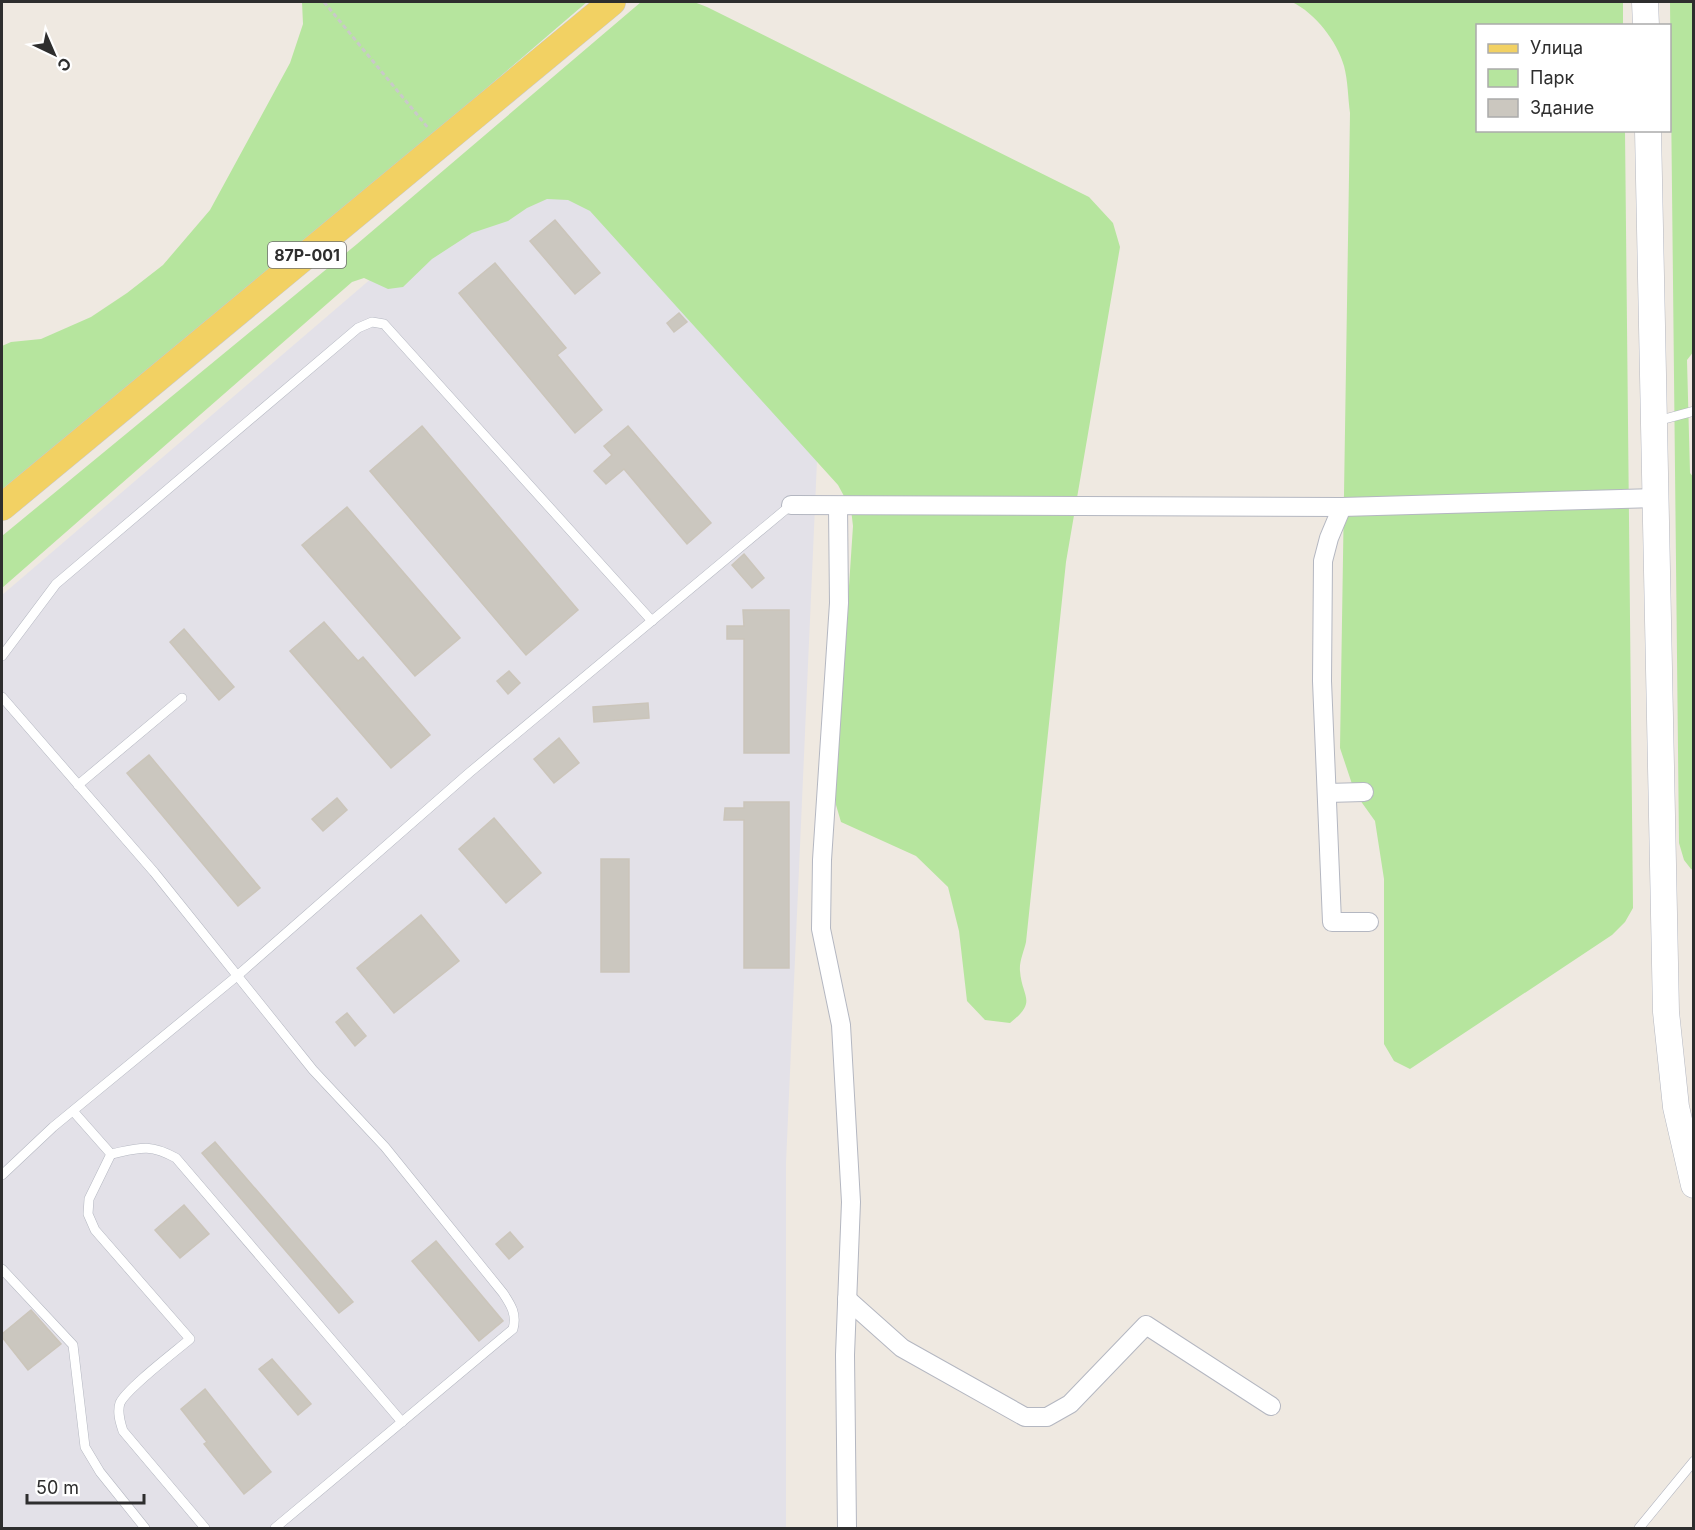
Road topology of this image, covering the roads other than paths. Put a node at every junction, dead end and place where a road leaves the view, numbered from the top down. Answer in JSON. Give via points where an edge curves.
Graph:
{"nodes":[{"id":1,"x":612,"y":2,"type":"edge"},
{"id":2,"x":1645,"y":2,"type":"edge"},
{"id":3,"x":1646,"y":24,"type":"edge"},
{"id":4,"x":1648,"y":132,"type":"edge"},
{"id":5,"x":1694,"y":411,"type":"edge"},
{"id":6,"x":1654,"y":421,"type":"junction"},
{"id":7,"x":1656,"y":498,"type":"junction"},
{"id":8,"x":791,"y":505,"type":"joint"},
{"id":9,"x":838,"y":506,"type":"junction"},
{"id":10,"x":2,"y":507,"type":"edge"},
{"id":11,"x":1342,"y":507,"type":"junction"},
{"id":12,"x":652,"y":621,"type":"junction"},
{"id":13,"x":2,"y":656,"type":"edge"},
{"id":14,"x":2,"y":696,"type":"edge"},
{"id":15,"x":182,"y":698,"type":"dead end"},
{"id":16,"x":78,"y":785,"type":"junction"},
{"id":17,"x":1364,"y":792,"type":"dead end"},
{"id":18,"x":1327,"y":793,"type":"junction"},
{"id":19,"x":1369,"y":922,"type":"dead end"},
{"id":20,"x":237,"y":976,"type":"junction"},
{"id":21,"x":73,"y":1111,"type":"junction"},
{"id":22,"x":111,"y":1154,"type":"junction"},
{"id":23,"x":2,"y":1175,"type":"edge"},
{"id":24,"x":1694,"y":1185,"type":"edge"},
{"id":25,"x":2,"y":1269,"type":"edge"},
{"id":26,"x":847,"y":1299,"type":"junction"},
{"id":27,"x":1271,"y":1406,"type":"dead end"},
{"id":28,"x":402,"y":1422,"type":"junction"},
{"id":29,"x":1694,"y":1461,"type":"edge"},
{"id":30,"x":145,"y":1528,"type":"edge"},
{"id":31,"x":205,"y":1528,"type":"edge"},
{"id":32,"x":275,"y":1528,"type":"edge"},
{"id":33,"x":847,"y":1528,"type":"edge"},
{"id":34,"x":1639,"y":1528,"type":"edge"}],
"edges":[{"from":1,"to":10,"type":"main road","number":"87Р-001"},
{"from":2,"to":3,"type":"main road"},
{"from":4,"to":6,"type":"main road"},
{"from":5,"to":6,"type":"lane"},
{"from":6,"to":7,"type":"main road"},
{"from":7,"to":11,"type":"street"},
{"from":7,"to":24,"type":"main road","via":[[1666,1012],[1676,1107]]},
{"from":8,"to":9,"type":"street"},
{"from":8,"to":12,"type":"lane"},
{"from":9,"to":11,"type":"street"},
{"from":9,"to":26,"type":"street","via":[[839,603],[821,929],[842,1025],[851,1202]]},
{"from":11,"to":18,"type":"street","via":[[1323,561],[1322,681]]},
{"from":12,"to":13,"type":"lane","via":[[384,324],[372,322],[358,328],[56,584]]},
{"from":12,"to":20,"type":"lane","via":[[469,773]]},
{"from":14,"to":16,"type":"lane"},
{"from":15,"to":16,"type":"lane"},
{"from":16,"to":20,"type":"lane"},
{"from":17,"to":18,"type":"street"},
{"from":18,"to":19,"type":"street","via":[[1332,922]]},
{"from":20,"to":21,"type":"lane"},
{"from":20,"to":28,"type":"lane","via":[[313,1070],[385,1147],[513,1309],[513,1329]]},
{"from":21,"to":22,"type":"lane"},
{"from":21,"to":23,"type":"lane"},
{"from":22,"to":28,"type":"lane","via":[[142,1147],[160,1149],[176,1158]]},
{"from":22,"to":31,"type":"lane","via":[[89,1199],[88,1214],[95,1230],[190,1339],[129,1391],[120,1403],[118,1416],[123,1431]]},
{"from":25,"to":30,"type":"lane","via":[[73,1345],[85,1447]]},
{"from":26,"to":27,"type":"street","via":[[902,1348],[1025,1417],[1047,1417],[1070,1404],[1146,1325]]},
{"from":26,"to":33,"type":"street"},
{"from":28,"to":32,"type":"lane"},
{"from":29,"to":34,"type":"lane"}]}
